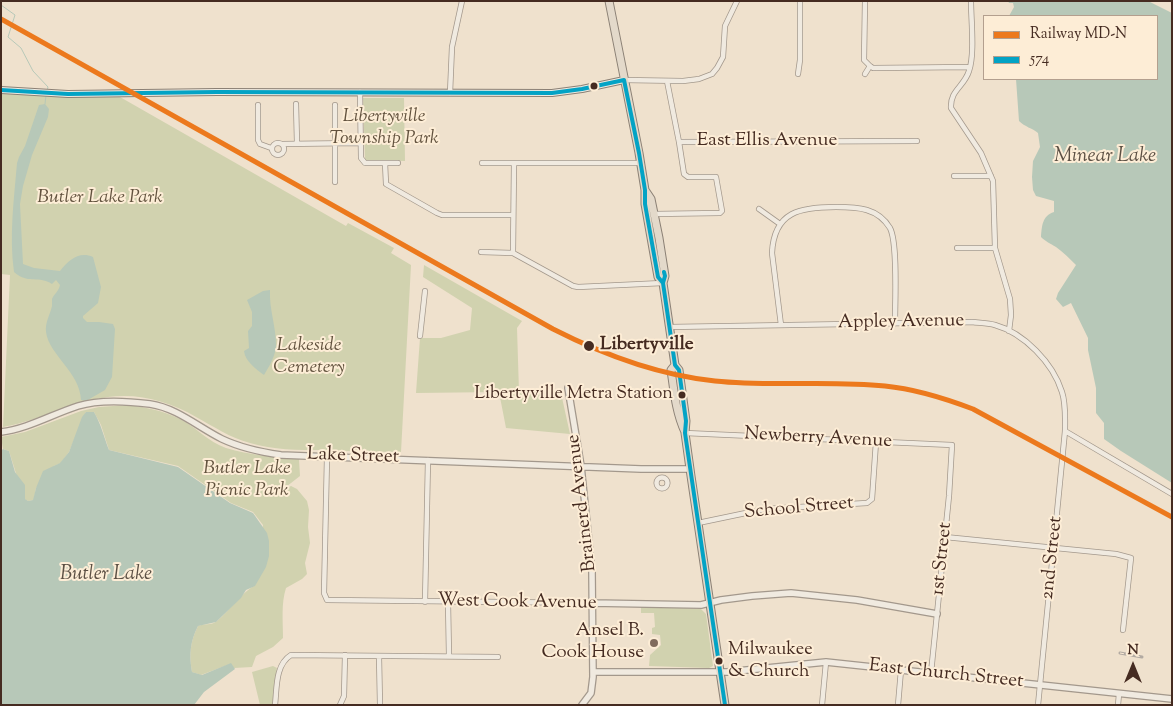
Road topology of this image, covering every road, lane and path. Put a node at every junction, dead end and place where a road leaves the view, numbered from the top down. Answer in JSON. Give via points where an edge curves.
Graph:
{"nodes":[{"id":1,"x":462,"y":1,"type":"edge"},
{"id":2,"x":609,"y":1,"type":"edge"},
{"id":3,"x":737,"y":1,"type":"edge"},
{"id":4,"x":800,"y":1,"type":"edge"},
{"id":5,"x":864,"y":1,"type":"edge"},
{"id":6,"x":971,"y":1,"type":"edge"},
{"id":7,"x":870,"y":66,"type":"junction"},
{"id":8,"x":970,"y":68,"type":"junction"},
{"id":9,"x":798,"y":74,"type":"dead end"},
{"id":10,"x":865,"y":74,"type":"dead end"},
{"id":11,"x":624,"y":80,"type":"junction"},
{"id":12,"x":667,"y":81,"type":"junction"},
{"id":13,"x":1,"y":90,"type":"edge"},
{"id":14,"x":360,"y":92,"type":"junction"},
{"id":15,"x":450,"y":92,"type":"junction"},
{"id":16,"x":296,"y":104,"type":"dead end"},
{"id":17,"x":258,"y":105,"type":"dead end"},
{"id":18,"x":335,"y":105,"type":"dead end"},
{"id":19,"x":917,"y":141,"type":"dead end"},
{"id":20,"x":678,"y":142,"type":"junction"},
{"id":21,"x":296,"y":143,"type":"junction"},
{"id":22,"x":335,"y":143,"type":"junction"},
{"id":23,"x":361,"y":143,"type":"junction"},
{"id":24,"x":282,"y":144,"type":"junction"},
{"id":25,"x":271,"y":148,"type":"junction"},
{"id":26,"x":385,"y":163,"type":"junction"},
{"id":27,"x":398,"y":163,"type":"dead end"},
{"id":28,"x":482,"y":163,"type":"dead end"},
{"id":29,"x":514,"y":163,"type":"junction"},
{"id":30,"x":641,"y":163,"type":"junction"},
{"id":31,"x":954,"y":176,"type":"dead end"},
{"id":32,"x":991,"y":176,"type":"junction"},
{"id":33,"x":335,"y":182,"type":"dead end"},
{"id":34,"x":645,"y":190,"type":"junction"},
{"id":35,"x":759,"y":209,"type":"dead end"},
{"id":36,"x":654,"y":214,"type":"junction"},
{"id":37,"x":514,"y":215,"type":"junction"},
{"id":38,"x":780,"y":224,"type":"junction"},
{"id":39,"x":957,"y":248,"type":"dead end"},
{"id":40,"x":995,"y":248,"type":"junction"},
{"id":41,"x":482,"y":252,"type":"dead end"},
{"id":42,"x":513,"y":253,"type":"junction"},
{"id":43,"x":663,"y":283,"type":"junction"},
{"id":44,"x":425,"y":291,"type":"dead end"},
{"id":45,"x":895,"y":323,"type":"junction"},
{"id":46,"x":781,"y":325,"type":"junction"},
{"id":47,"x":669,"y":327,"type":"junction"},
{"id":48,"x":1009,"y":331,"type":"junction"},
{"id":49,"x":420,"y":336,"type":"dead end"},
{"id":50,"x":568,"y":388,"type":"dead end"},
{"id":51,"x":1065,"y":431,"type":"junction"},
{"id":52,"x":1,"y":432,"type":"edge"},
{"id":53,"x":685,"y":433,"type":"junction"},
{"id":54,"x":876,"y":442,"type":"junction"},
{"id":55,"x":952,"y":446,"type":"joint"},
{"id":56,"x":327,"y":457,"type":"junction"},
{"id":57,"x":428,"y":460,"type":"junction"},
{"id":58,"x":581,"y":466,"type":"junction"},
{"id":59,"x":660,"y":469,"type":"junction"},
{"id":60,"x":690,"y":469,"type":"junction"},
{"id":61,"x":661,"y":477,"type":"dead end"},
{"id":62,"x":1172,"y":494,"type":"edge"},
{"id":63,"x":698,"y":522,"type":"junction"},
{"id":64,"x":945,"y":536,"type":"junction"},
{"id":65,"x":1054,"y":548,"type":"junction"},
{"id":66,"x":425,"y":602,"type":"junction"},
{"id":67,"x":448,"y":602,"type":"junction"},
{"id":68,"x":592,"y":603,"type":"junction"},
{"id":69,"x":710,"y":603,"type":"junction"},
{"id":70,"x":937,"y":614,"type":"junction"},
{"id":71,"x":1122,"y":630,"type":"dead end"},
{"id":72,"x":345,"y":655,"type":"junction"},
{"id":73,"x":379,"y":656,"type":"junction"},
{"id":74,"x":448,"y":656,"type":"junction"},
{"id":75,"x":498,"y":657,"type":"dead end"},
{"id":76,"x":826,"y":662,"type":"junction"},
{"id":77,"x":901,"y":670,"type":"junction"},
{"id":78,"x":593,"y":672,"type":"junction"},
{"id":79,"x":720,"y":672,"type":"junction"},
{"id":80,"x":930,"y":673,"type":"junction"},
{"id":81,"x":1040,"y":685,"type":"junction"},
{"id":82,"x":1119,"y":694,"type":"junction"},
{"id":83,"x":1172,"y":699,"type":"edge"},
{"id":84,"x":276,"y":705,"type":"edge"},
{"id":85,"x":340,"y":705,"type":"edge"},
{"id":86,"x":380,"y":705,"type":"edge"},
{"id":87,"x":582,"y":705,"type":"edge"},
{"id":88,"x":725,"y":705,"type":"edge"},
{"id":89,"x":822,"y":705,"type":"edge"},
{"id":90,"x":898,"y":705,"type":"edge"},
{"id":91,"x":1038,"y":705,"type":"edge"},
{"id":92,"x":1118,"y":705,"type":"edge"}],
"edges":[{"from":1,"to":15,"type":"street","via":[[452,47]]},
{"from":2,"to":11,"type":"main road"},
{"from":3,"to":12,"type":"street","via":[[725,26],[723,57],[717,68],[706,78]]},
{"from":4,"to":9,"type":"street"},
{"from":5,"to":7,"type":"street","via":[[864,60]]},
{"from":6,"to":8,"type":"street"},
{"from":7,"to":8,"type":"street"},
{"from":7,"to":10,"type":"street"},
{"from":8,"to":32,"type":"street","via":[[963,85],[952,95],[951,108],[981,153]]},
{"from":11,"to":12,"type":"street"},
{"from":11,"to":15,"type":"main road","via":[[552,93]]},
{"from":11,"to":30,"type":"main road"},
{"from":12,"to":20,"type":"street","name":"East Ellis Avenue"},
{"from":13,"to":14,"type":"main road","via":[[56,94]]},
{"from":14,"to":15,"type":"main road"},
{"from":14,"to":23,"type":"street"},
{"from":16,"to":21,"type":"street"},
{"from":17,"to":25,"type":"street","via":[[258,140]]},
{"from":18,"to":22,"type":"street"},
{"from":19,"to":20,"type":"street","name":"East Ellis Avenue"},
{"from":20,"to":36,"type":"street","via":[[685,176],[716,177],[722,211]]},
{"from":21,"to":22,"type":"street"},
{"from":21,"to":24,"type":"street"},
{"from":22,"to":23,"type":"street"},
{"from":22,"to":33,"type":"street"},
{"from":23,"to":26,"type":"street","via":[[361,158],[365,163]]},
{"from":24,"to":25,"type":"street","via":[[273,144]]},
{"from":24,"to":25,"type":"street","via":[[284,150],[280,155],[274,154]]},
{"from":26,"to":27,"type":"street"},
{"from":26,"to":37,"type":"street","via":[[386,184],[437,213]]},
{"from":28,"to":29,"type":"street"},
{"from":29,"to":30,"type":"street"},
{"from":29,"to":37,"type":"street"},
{"from":30,"to":34,"type":"main road"},
{"from":31,"to":32,"type":"street"},
{"from":32,"to":40,"type":"street"},
{"from":34,"to":36,"type":"main road"},
{"from":34,"to":43,"type":"main road","via":[[658,277]]},
{"from":35,"to":38,"type":"street"},
{"from":36,"to":43,"type":"main road","via":[[665,276]]},
{"from":37,"to":42,"type":"street"},
{"from":38,"to":45,"type":"street","via":[[794,212],[814,207],[856,207],[877,214],[890,229],[894,244]]},
{"from":38,"to":46,"type":"street","via":[[772,241],[772,253]]},
{"from":39,"to":40,"type":"street"},
{"from":40,"to":48,"type":"street","via":[[1010,299]]},
{"from":41,"to":42,"type":"street"},
{"from":42,"to":43,"type":"street","via":[[573,286]]},
{"from":43,"to":47,"type":"main road"},
{"from":44,"to":49,"type":"street"},
{"from":45,"to":46,"type":"street","name":"Appley Avenue"},
{"from":45,"to":48,"type":"street","name":"Appley Avenue","via":[[972,322],[995,325]]},
{"from":46,"to":47,"type":"street","name":"Appley Avenue"},
{"from":47,"to":53,"type":"main road","via":[[675,366],[672,370],[673,383]]},
{"from":48,"to":51,"type":"street","name":"Appley Avenue","via":[[1042,357],[1058,383],[1063,393]]},
{"from":50,"to":58,"type":"street","name":"Brainerd Avenue"},
{"from":51,"to":62,"type":"street"},
{"from":51,"to":65,"type":"street","name":"2nd Street"},
{"from":52,"to":56,"type":"street","name":"Lake Street","via":[[95,403],[151,404],[179,414],[246,449],[281,455]]},
{"from":53,"to":54,"type":"street","name":"Newberry Avenue"},
{"from":53,"to":60,"type":"main road"},
{"from":54,"to":55,"type":"street","name":"Newberry Avenue"},
{"from":54,"to":63,"type":"street","name":"School Street","via":[[872,500],[867,503],[765,509]]},
{"from":55,"to":64,"type":"street","name":"1st Street"},
{"from":56,"to":57,"type":"street","name":"Lake Street"},
{"from":56,"to":66,"type":"street","name":"West Cook Avenue","via":[[325,598]]},
{"from":57,"to":58,"type":"street","name":"Lake Street"},
{"from":57,"to":66,"type":"street"},
{"from":58,"to":59,"type":"street","name":"Lake Street"},
{"from":58,"to":68,"type":"street","name":"Brainerd Avenue"},
{"from":59,"to":60,"type":"street","name":"Lake Street"},
{"from":59,"to":61,"type":"street"},
{"from":60,"to":63,"type":"main road"},
{"from":63,"to":69,"type":"main road"},
{"from":64,"to":65,"type":"street"},
{"from":64,"to":70,"type":"street","name":"1st Street"},
{"from":65,"to":71,"type":"street","via":[[1131,558]]},
{"from":65,"to":81,"type":"street","name":"2nd Street"},
{"from":66,"to":67,"type":"street","name":"West Cook Avenue"},
{"from":67,"to":68,"type":"street","name":"West Cook Avenue"},
{"from":67,"to":74,"type":"street"},
{"from":68,"to":69,"type":"street","name":"West Cook Avenue"},
{"from":68,"to":78,"type":"street","name":"Brainerd Avenue"},
{"from":69,"to":70,"type":"street","name":"West Cook Avenue","via":[[791,593]]},
{"from":69,"to":79,"type":"main road"},
{"from":70,"to":80,"type":"street","name":"1st Street"},
{"from":72,"to":73,"type":"street"},
{"from":72,"to":84,"type":"street","via":[[296,654],[286,658],[280,667]]},
{"from":72,"to":85,"type":"street","via":[[344,696]]},
{"from":73,"to":74,"type":"street"},
{"from":73,"to":86,"type":"street"},
{"from":74,"to":75,"type":"street"},
{"from":76,"to":77,"type":"street","name":"East Church Street"},
{"from":76,"to":79,"type":"street","name":"East Church Street"},
{"from":76,"to":89,"type":"street"},
{"from":77,"to":80,"type":"street","name":"East Church Street"},
{"from":77,"to":90,"type":"street"},
{"from":78,"to":79,"type":"street","name":"East Church Street"},
{"from":78,"to":87,"type":"street","name":"Brainerd Avenue","via":[[591,693]]},
{"from":79,"to":88,"type":"main road"},
{"from":80,"to":81,"type":"street","name":"East Church Street"},
{"from":81,"to":82,"type":"street","name":"East Church Street"},
{"from":81,"to":91,"type":"street","name":"2nd Street"},
{"from":82,"to":83,"type":"street","name":"East Church Street"},
{"from":82,"to":92,"type":"street"}]}
